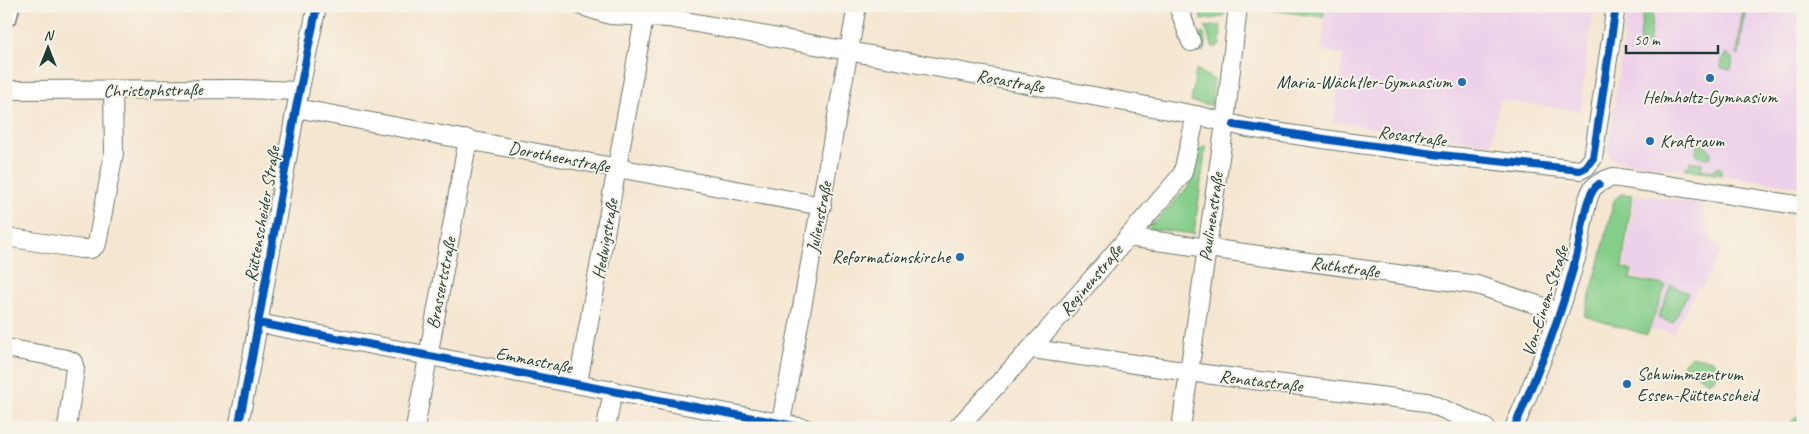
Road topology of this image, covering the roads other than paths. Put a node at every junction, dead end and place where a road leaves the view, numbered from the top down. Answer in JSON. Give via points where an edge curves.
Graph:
{"nodes":[{"id":1,"x":8,"y":6,"type":"edge"},
{"id":2,"x":317,"y":6,"type":"edge"},
{"id":3,"x":582,"y":6,"type":"edge"},
{"id":4,"x":857,"y":6,"type":"edge"},
{"id":5,"x":1178,"y":6,"type":"edge"},
{"id":6,"x":1238,"y":6,"type":"edge"},
{"id":7,"x":1616,"y":6,"type":"edge"},
{"id":8,"x":644,"y":12,"type":"edge"},
{"id":9,"x":6,"y":15,"type":"edge"},
{"id":10,"x":1191,"y":42,"type":"dead end"},
{"id":11,"x":849,"y":52,"type":"junction"},
{"id":12,"x":6,"y":90,"type":"edge"},
{"id":13,"x":113,"y":91,"type":"junction"},
{"id":14,"x":297,"y":99,"type":"junction"},
{"id":15,"x":1196,"y":115,"type":"junction"},
{"id":16,"x":1225,"y":123,"type":"junction"},
{"id":17,"x":468,"y":139,"type":"junction"},
{"id":18,"x":618,"y":169,"type":"junction"},
{"id":19,"x":822,"y":206,"type":"junction"},
{"id":20,"x":1803,"y":206,"type":"edge"},
{"id":21,"x":6,"y":237,"type":"edge"},
{"id":22,"x":1127,"y":238,"type":"junction"},
{"id":23,"x":1206,"y":248,"type":"junction"},
{"id":24,"x":1559,"y":312,"type":"junction"},
{"id":25,"x":258,"y":323,"type":"junction"},
{"id":26,"x":1033,"y":346,"type":"junction"},
{"id":27,"x":6,"y":348,"type":"edge"},
{"id":28,"x":428,"y":355,"type":"junction"},
{"id":29,"x":1189,"y":372,"type":"junction"},
{"id":30,"x":578,"y":383,"type":"junction"},
{"id":31,"x":613,"y":390,"type":"junction"},
{"id":32,"x":780,"y":426,"type":"edge"},
{"id":33,"x":67,"y":428,"type":"edge"},
{"id":34,"x":238,"y":428,"type":"edge"},
{"id":35,"x":414,"y":428,"type":"edge"},
{"id":36,"x":606,"y":428,"type":"edge"},
{"id":37,"x":805,"y":428,"type":"edge"},
{"id":38,"x":957,"y":428,"type":"edge"},
{"id":39,"x":1182,"y":428,"type":"edge"},
{"id":40,"x":1486,"y":428,"type":"edge"},
{"id":41,"x":1514,"y":428,"type":"edge"}],
"edges":[{"from":1,"to":9,"type":"main road"},
{"from":2,"to":14,"type":"street","name":"Rüttenscheider Straße"},
{"from":3,"to":8,"type":"street","name":"Rosastraße","via":[[610,15]]},
{"from":4,"to":11,"type":"street","name":"Julienstraße"},
{"from":5,"to":10,"type":"street"},
{"from":6,"to":16,"type":"street","name":"Paulinenstraße"},
{"from":7,"to":16,"type":"street","name":"Rosastraße","via":[[1593,158],[1580,170],[1441,155]]},
{"from":8,"to":11,"type":"street","name":"Rosastraße"},
{"from":8,"to":18,"type":"street","name":"Hedwigstraße"},
{"from":11,"to":15,"type":"street","name":"Rosastraße"},
{"from":11,"to":19,"type":"street","name":"Julienstraße"},
{"from":12,"to":13,"type":"street","name":"Christophstraße"},
{"from":13,"to":14,"type":"street","name":"Christophstraße","via":[[240,89]]},
{"from":13,"to":21,"type":"street","via":[[114,153],[98,244],[91,249],[80,249]]},
{"from":14,"to":17,"type":"street","name":"Dorotheenstraße"},
{"from":14,"to":25,"type":"street","name":"Rüttenscheider Straße"},
{"from":15,"to":16,"type":"street","name":"Rosastraße"},
{"from":15,"to":22,"type":"street","name":"Reginenstraße","via":[[1183,172]]},
{"from":16,"to":23,"type":"street","name":"Paulinenstraße"},
{"from":17,"to":18,"type":"street","name":"Dorotheenstraße"},
{"from":17,"to":28,"type":"street","name":"Brassertstraße"},
{"from":18,"to":19,"type":"street","name":"Dorotheenstraße"},
{"from":18,"to":30,"type":"street","name":"Hedwigstraße"},
{"from":19,"to":32,"type":"street","name":"Julienstraße"},
{"from":20,"to":24,"type":"street","name":"Von-Einem-Straße","via":[[1613,177],[1593,188],[1589,197],[1577,253]]},
{"from":22,"to":23,"type":"street","name":"Ruthstraße"},
{"from":22,"to":26,"type":"street","name":"Reginenstraße"},
{"from":23,"to":24,"type":"street","name":"Ruthstraße","via":[[1477,285]]},
{"from":23,"to":29,"type":"street","name":"Paulinenstraße"},
{"from":24,"to":41,"type":"street","name":"Von-Einem-Straße"},
{"from":25,"to":28,"type":"street","name":"Emmastraße"},
{"from":25,"to":34,"type":"street","name":"Rüttenscheider Straße"},
{"from":26,"to":29,"type":"street","name":"Renatastraße","via":[[1040,350]]},
{"from":26,"to":38,"type":"street","name":"Reginenstraße"},
{"from":27,"to":33,"type":"street","via":[[72,362],[75,370]]},
{"from":28,"to":30,"type":"street","name":"Emmastraße"},
{"from":28,"to":35,"type":"street","name":"Brassertstraße"},
{"from":29,"to":39,"type":"street","name":"Paulinenstraße"},
{"from":29,"to":40,"type":"street","name":"Renatastraße","via":[[1427,402]]},
{"from":30,"to":31,"type":"street","name":"Emmastraße"},
{"from":31,"to":32,"type":"street","name":"Emmastraße"},
{"from":31,"to":36,"type":"street"},
{"from":32,"to":37,"type":"street","name":"Emmastraße"}]}
